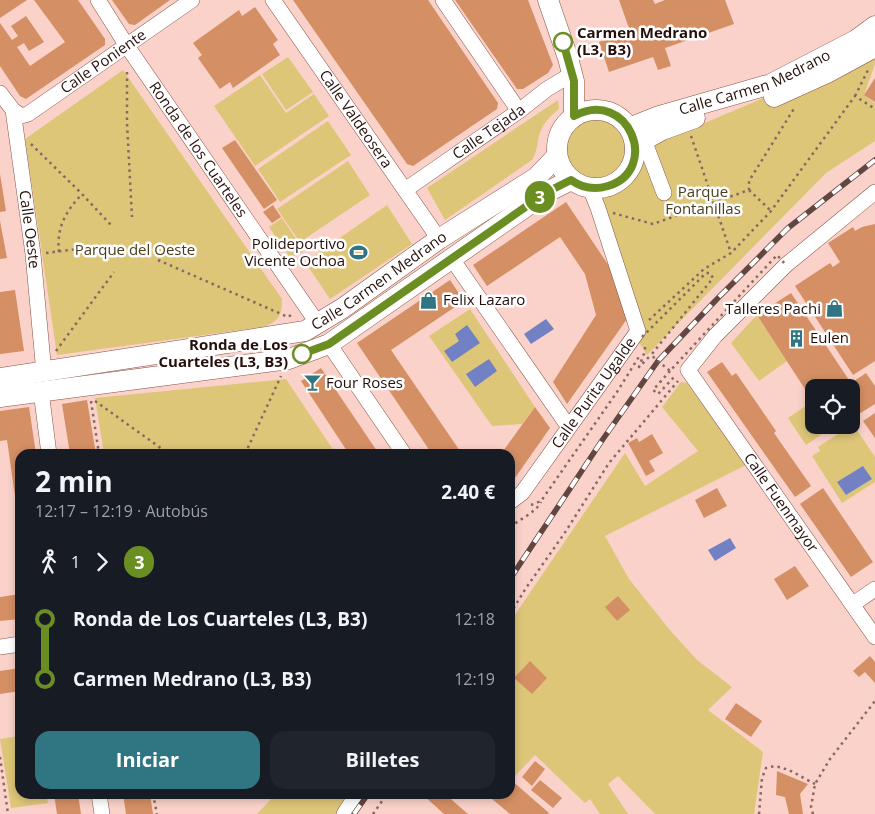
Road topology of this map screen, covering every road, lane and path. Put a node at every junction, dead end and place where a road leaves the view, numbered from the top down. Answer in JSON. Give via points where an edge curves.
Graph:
{"nodes":[{"id":1,"x":98,"y":0,"type":"edge"},
{"id":2,"x":192,"y":0,"type":"edge"},
{"id":3,"x":274,"y":0,"type":"edge"},
{"id":4,"x":443,"y":0,"type":"edge"},
{"id":5,"x":548,"y":0,"type":"edge"},
{"id":6,"x":875,"y":26,"type":"edge"},
{"id":7,"x":127,"y":46,"type":"junction"},
{"id":8,"x":873,"y":56,"type":"edge"},
{"id":9,"x":573,"y":77,"type":"junction"},
{"id":10,"x":0,"y":93,"type":"edge"},
{"id":11,"x":855,"y":96,"type":"junction"},
{"id":12,"x":798,"y":101,"type":"dead end"},
{"id":13,"x":875,"y":109,"type":"edge"},
{"id":14,"x":13,"y":110,"type":"junction"},
{"id":15,"x":602,"y":110,"type":"junction"},
{"id":16,"x":520,"y":111,"type":"junction"},
{"id":17,"x":574,"y":116,"type":"junction"},
{"id":18,"x":686,"y":121,"type":"junction"},
{"id":19,"x":636,"y":137,"type":"junction"},
{"id":20,"x":29,"y":142,"type":"dead end"},
{"id":21,"x":557,"y":156,"type":"junction"},
{"id":22,"x":571,"y":180,"type":"junction"},
{"id":23,"x":590,"y":188,"type":"junction"},
{"id":24,"x":405,"y":190,"type":"junction"},
{"id":25,"x":749,"y":190,"type":"junction"},
{"id":26,"x":875,"y":192,"type":"edge"},
{"id":27,"x":664,"y":193,"type":"dead end"},
{"id":28,"x":82,"y":194,"type":"junction"},
{"id":29,"x":715,"y":203,"type":"junction"},
{"id":30,"x":598,"y":208,"type":"junction"},
{"id":31,"x":771,"y":211,"type":"junction"},
{"id":32,"x":132,"y":218,"type":"dead end"},
{"id":33,"x":111,"y":225,"type":"dead end"},
{"id":34,"x":438,"y":239,"type":"junction"},
{"id":35,"x":101,"y":246,"type":"dead end"},
{"id":36,"x":59,"y":252,"type":"junction"},
{"id":37,"x":731,"y":253,"type":"junction"},
{"id":38,"x":33,"y":254,"type":"junction"},
{"id":39,"x":452,"y":259,"type":"junction"},
{"id":40,"x":158,"y":260,"type":"dead end"},
{"id":41,"x":786,"y":265,"type":"junction"},
{"id":42,"x":114,"y":272,"type":"dead end"},
{"id":43,"x":305,"y":306,"type":"junction"},
{"id":44,"x":318,"y":324,"type":"junction"},
{"id":45,"x":640,"y":334,"type":"junction"},
{"id":46,"x":329,"y":344,"type":"junction"},
{"id":47,"x":642,"y":346,"type":"dead end"},
{"id":48,"x":646,"y":351,"type":"dead end"},
{"id":49,"x":651,"y":355,"type":"junction"},
{"id":50,"x":289,"y":359,"type":"junction"},
{"id":51,"x":670,"y":371,"type":"junction"},
{"id":52,"x":682,"y":372,"type":"junction"},
{"id":53,"x":0,"y":378,"type":"edge"},
{"id":54,"x":48,"y":378,"type":"junction"},
{"id":55,"x":0,"y":398,"type":"edge"},
{"id":56,"x":568,"y":426,"type":"junction"},
{"id":57,"x":50,"y":449,"type":"edge"},
{"id":58,"x":98,"y":449,"type":"edge"},
{"id":59,"x":162,"y":449,"type":"edge"},
{"id":60,"x":247,"y":449,"type":"edge"},
{"id":61,"x":401,"y":449,"type":"edge"},
{"id":62,"x":515,"y":498,"type":"edge"},
{"id":63,"x":541,"y":501,"type":"junction"},
{"id":64,"x":528,"y":506,"type":"dead end"},
{"id":65,"x":515,"y":524,"type":"edge"},
{"id":66,"x":875,"y":589,"type":"edge"},
{"id":67,"x":853,"y":604,"type":"junction"},
{"id":68,"x":515,"y":606,"type":"edge"},
{"id":69,"x":875,"y":637,"type":"edge"},
{"id":70,"x":15,"y":645,"type":"edge"},
{"id":71,"x":0,"y":647,"type":"edge"},
{"id":72,"x":875,"y":701,"type":"edge"},
{"id":73,"x":0,"y":757,"type":"edge"},
{"id":74,"x":815,"y":784,"type":"junction"},
{"id":75,"x":100,"y":799,"type":"edge"},
{"id":76,"x":154,"y":799,"type":"edge"},
{"id":77,"x":354,"y":799,"type":"edge"},
{"id":78,"x":384,"y":799,"type":"edge"},
{"id":79,"x":8,"y":814,"type":"edge"},
{"id":80,"x":102,"y":814,"type":"edge"},
{"id":81,"x":156,"y":814,"type":"edge"},
{"id":82,"x":344,"y":814,"type":"edge"},
{"id":83,"x":373,"y":814,"type":"edge"},
{"id":84,"x":759,"y":814,"type":"edge"},
{"id":85,"x":812,"y":814,"type":"edge"}],
"edges":[{"from":1,"to":7,"type":"street","name":"Ronda de los Cuarteles"},
{"from":2,"to":7,"type":"street","name":"Calle Poniente"},
{"from":3,"to":24,"type":"street","name":"Calle Valdeosera"},
{"from":4,"to":16,"type":"street"},
{"from":5,"to":9,"type":"main road"},
{"from":6,"to":19,"type":"main road","name":"Calle Carmen Medrano","via":[[856,40],[771,84],[659,116]]},
{"from":7,"to":14,"type":"street","name":"Calle Poniente","via":[[28,114],[21,116]]},
{"from":7,"to":32,"type":"path"},
{"from":7,"to":43,"type":"street","name":"Ronda de los Cuarteles"},
{"from":8,"to":11,"type":"path"},
{"from":8,"to":18,"type":"main road","name":"Calle Carmen Medrano","via":[[774,97]]},
{"from":9,"to":15,"type":"main road","via":[[584,96]]},
{"from":9,"to":16,"type":"street","name":"Calle Tejada","via":[[547,89]]},
{"from":9,"to":17,"type":"main road"},
{"from":10,"to":14,"type":"street","name":"Calle Oeste"},
{"from":11,"to":13,"type":"path"},
{"from":11,"to":31,"type":"path"},
{"from":12,"to":25,"type":"path","via":[[749,180]]},
{"from":14,"to":38,"type":"street","name":"Calle Oeste"},
{"from":15,"to":17,"type":"main road","via":[[585,110]]},
{"from":15,"to":19,"type":"main road","via":[[620,118]]},
{"from":16,"to":24,"type":"street","name":"Calle Tejada"},
{"from":17,"to":21,"type":"main road","via":[[560,134]]},
{"from":18,"to":19,"type":"main road","name":"Calle Carmen Medrano"},
{"from":18,"to":29,"type":"path"},
{"from":19,"to":23,"type":"main road","via":[[635,157],[623,178],[613,185]]},
{"from":19,"to":27,"type":"street"},
{"from":20,"to":28,"type":"path"},
{"from":21,"to":22,"type":"main road"},
{"from":21,"to":34,"type":"main road","name":"Calle Carmen Medrano","via":[[537,177]]},
{"from":22,"to":23,"type":"main road"},
{"from":22,"to":39,"type":"main road","name":"Calle Carmen Medrano","via":[[547,192]]},
{"from":23,"to":30,"type":"street","name":"Calle Purita Ugalde"},
{"from":24,"to":34,"type":"street","name":"Calle Valdeosera"},
{"from":25,"to":29,"type":"path"},
{"from":25,"to":31,"type":"path"},
{"from":26,"to":41,"type":"street"},
{"from":28,"to":33,"type":"path"},
{"from":28,"to":36,"type":"path","via":[[73,203],[60,228],[57,238]]},
{"from":29,"to":30,"type":"path","via":[[653,224]]},
{"from":29,"to":37,"type":"path"},
{"from":30,"to":45,"type":"street","name":"Calle Purita Ugalde"},
{"from":31,"to":37,"type":"path"},
{"from":34,"to":44,"type":"main road","name":"Calle Carmen Medrano"},
{"from":35,"to":36,"type":"path"},
{"from":36,"to":38,"type":"path"},
{"from":37,"to":45,"type":"path","via":[[704,269]]},
{"from":38,"to":54,"type":"street","name":"Calle Oeste"},
{"from":39,"to":46,"type":"main road","name":"Calle Carmen Medrano"},
{"from":39,"to":56,"type":"street"},
{"from":40,"to":43,"type":"path","via":[[288,317]]},
{"from":41,"to":51,"type":"path","bridge":true,"via":[[777,255]]},
{"from":41,"to":52,"type":"street"},
{"from":42,"to":54,"type":"path","via":[[53,355]]},
{"from":43,"to":44,"type":"street","name":"Ronda de los Cuarteles"},
{"from":44,"to":54,"type":"main road","name":"Calle Carmen Medrano","via":[[305,331]]},
{"from":45,"to":49,"type":"path","bridge":true,"via":[[706,273],[710,273],[714,278]]},
{"from":45,"to":56,"type":"street","name":"Calle Purita Ugalde"},
{"from":46,"to":50,"type":"main road","name":"Calle Carmen Medrano"},
{"from":46,"to":61,"type":"street"},
{"from":47,"to":63,"type":"path","via":[[641,354]]},
{"from":48,"to":49,"type":"path","via":[[639,367]]},
{"from":49,"to":51,"type":"path","bridge":true},
{"from":50,"to":54,"type":"main road","name":"Calle Carmen Medrano"},
{"from":50,"to":60,"type":"path"},
{"from":51,"to":52,"type":"path","via":[[653,390],[658,394]]},
{"from":52,"to":67,"type":"street","name":"Calle Fuenmayor"},
{"from":52,"to":68,"type":"path","via":[[609,463]]},
{"from":53,"to":54,"type":"main road","name":"Calle Carmen Medrano"},
{"from":54,"to":55,"type":"main road","name":"Calle Carmen Medrano"},
{"from":54,"to":57,"type":"street","name":"Calle Oeste"},
{"from":56,"to":62,"type":"street","name":"Calle Purita Ugalde","via":[[526,488]]},
{"from":58,"to":59,"type":"path","via":[[91,398]]},
{"from":63,"to":64,"type":"path"},
{"from":63,"to":65,"type":"path","via":[[537,509]]},
{"from":66,"to":67,"type":"street"},
{"from":67,"to":69,"type":"street","name":"Calle Fuenmayor"},
{"from":70,"to":71,"type":"street"},
{"from":72,"to":74,"type":"path"},
{"from":73,"to":79,"type":"path"},
{"from":74,"to":84,"type":"path","via":[[784,768],[766,768]]},
{"from":74,"to":85,"type":"path"},
{"from":75,"to":80,"type":"street"},
{"from":76,"to":81,"type":"path"},
{"from":77,"to":82,"type":"street"},
{"from":78,"to":83,"type":"path"}]}
